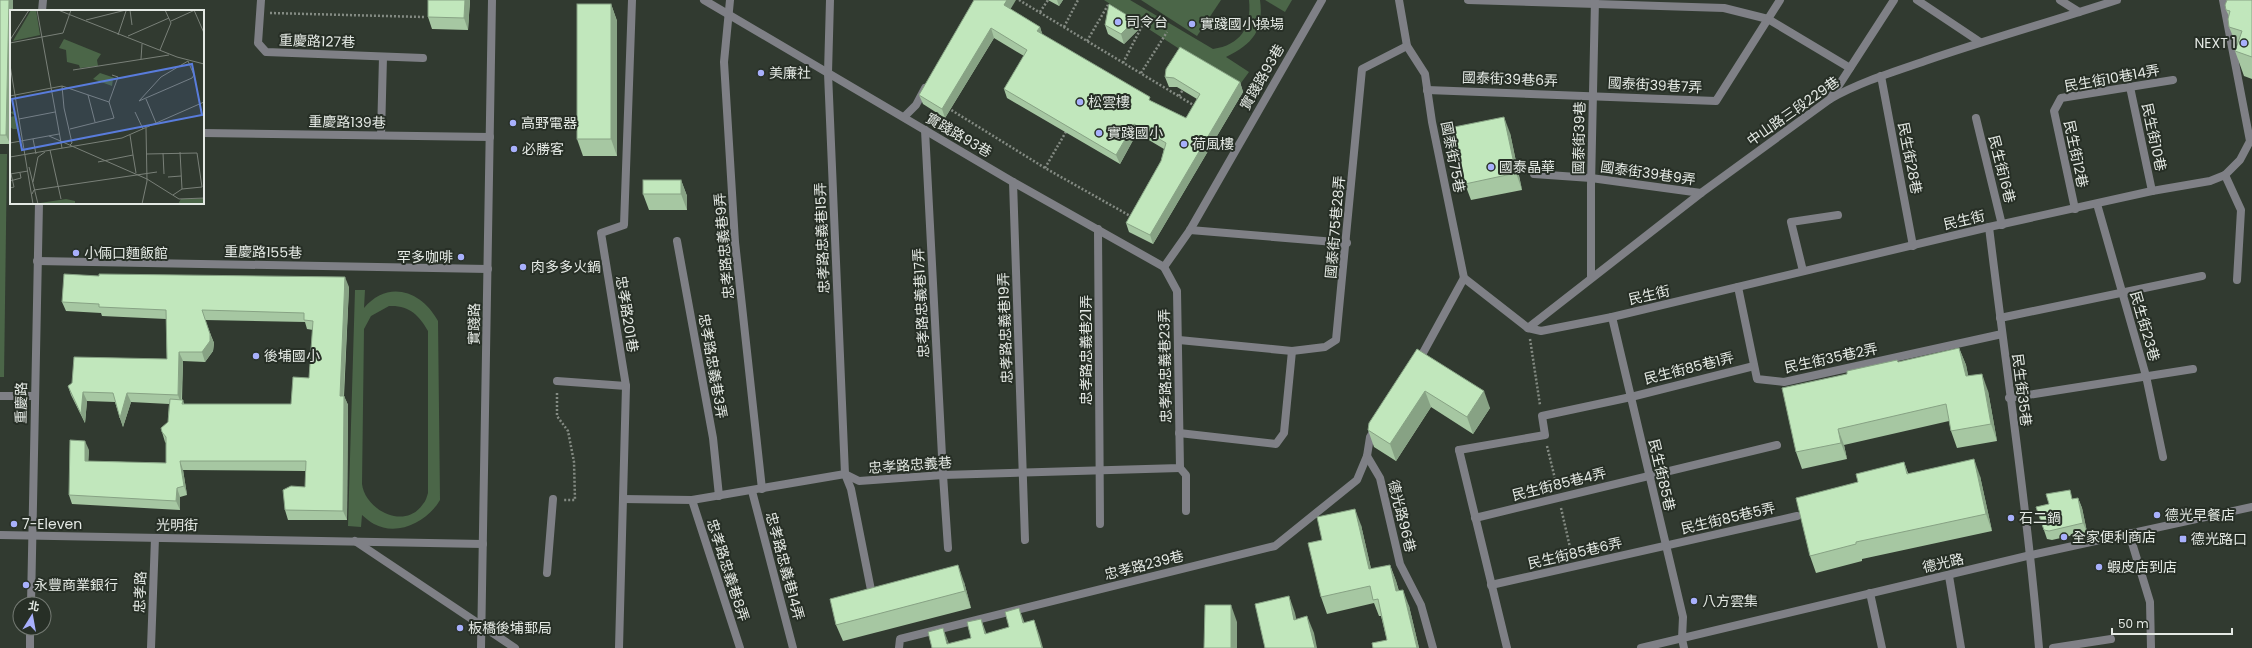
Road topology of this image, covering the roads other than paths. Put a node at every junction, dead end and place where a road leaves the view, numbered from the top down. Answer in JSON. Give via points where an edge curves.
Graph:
{"nodes":[{"id":1,"x":43,"y":0,"type":"edge"},
{"id":2,"x":261,"y":0,"type":"edge"},
{"id":3,"x":492,"y":0,"type":"edge"},
{"id":4,"x":632,"y":0,"type":"edge"},
{"id":5,"x":704,"y":0,"type":"edge"},
{"id":6,"x":730,"y":0,"type":"edge"},
{"id":7,"x":830,"y":0,"type":"edge"},
{"id":8,"x":1322,"y":0,"type":"edge"},
{"id":9,"x":1399,"y":0,"type":"edge"},
{"id":10,"x":1468,"y":0,"type":"edge"},
{"id":11,"x":1780,"y":0,"type":"edge"},
{"id":12,"x":1894,"y":0,"type":"edge"},
{"id":13,"x":1917,"y":0,"type":"edge"},
{"id":14,"x":2060,"y":0,"type":"edge"},
{"id":15,"x":2116,"y":0,"type":"edge"},
{"id":16,"x":2223,"y":0,"type":"edge"},
{"id":17,"x":1595,"y":2,"type":"edge"},
{"id":18,"x":1722,"y":4,"type":"edge"},
{"id":19,"x":42,"y":10,"type":"edge"},
{"id":20,"x":2079,"y":12,"type":"junction"},
{"id":21,"x":729,"y":15,"type":"junction"},
{"id":22,"x":1768,"y":19,"type":"junction"},
{"id":23,"x":1980,"y":42,"type":"junction"},
{"id":24,"x":1407,"y":46,"type":"junction"},
{"id":25,"x":383,"y":57,"type":"junction"},
{"id":26,"x":423,"y":58,"type":"dead end"},
{"id":27,"x":1850,"y":68,"type":"junction"},
{"id":28,"x":828,"y":73,"type":"junction"},
{"id":29,"x":1881,"y":76,"type":"junction"},
{"id":30,"x":930,"y":79,"type":"edge"},
{"id":31,"x":2173,"y":80,"type":"dead end"},
{"id":32,"x":2130,"y":87,"type":"junction"},
{"id":33,"x":1427,"y":90,"type":"junction"},
{"id":34,"x":1593,"y":95,"type":"junction"},
{"id":35,"x":1830,"y":98,"type":"junction"},
{"id":36,"x":2057,"y":105,"type":"joint"},
{"id":37,"x":904,"y":117,"type":"junction"},
{"id":38,"x":1976,"y":118,"type":"dead end"},
{"id":39,"x":925,"y":130,"type":"junction"},
{"id":40,"x":204,"y":133,"type":"edge"},
{"id":41,"x":381,"y":135,"type":"junction"},
{"id":42,"x":490,"y":137,"type":"junction"},
{"id":43,"x":1534,"y":174,"type":"dead end"},
{"id":44,"x":2225,"y":175,"type":"junction"},
{"id":45,"x":1591,"y":178,"type":"junction"},
{"id":46,"x":1013,"y":182,"type":"junction"},
{"id":47,"x":2152,"y":192,"type":"junction"},
{"id":48,"x":1700,"y":193,"type":"junction"},
{"id":49,"x":39,"y":204,"type":"edge"},
{"id":50,"x":2097,"y":204,"type":"junction"},
{"id":51,"x":2075,"y":209,"type":"junction"},
{"id":52,"x":1838,"y":215,"type":"dead end"},
{"id":53,"x":2002,"y":225,"type":"junction"},
{"id":54,"x":1989,"y":228,"type":"junction"},
{"id":55,"x":1098,"y":229,"type":"junction"},
{"id":56,"x":1190,"y":230,"type":"junction"},
{"id":57,"x":677,"y":241,"type":"dead end"},
{"id":58,"x":1347,"y":243,"type":"junction"},
{"id":59,"x":1913,"y":246,"type":"junction"},
{"id":60,"x":37,"y":261,"type":"junction"},
{"id":61,"x":1164,"y":267,"type":"junction"},
{"id":62,"x":488,"y":269,"type":"junction"},
{"id":63,"x":1803,"y":271,"type":"junction"},
{"id":64,"x":2202,"y":276,"type":"dead end"},
{"id":65,"x":1591,"y":277,"type":"junction"},
{"id":66,"x":1464,"y":278,"type":"junction"},
{"id":67,"x":2237,"y":280,"type":"dead end"},
{"id":68,"x":1738,"y":287,"type":"junction"},
{"id":69,"x":2122,"y":292,"type":"junction"},
{"id":70,"x":1612,"y":317,"type":"junction"},
{"id":71,"x":2000,"y":318,"type":"junction"},
{"id":72,"x":1528,"y":328,"type":"junction"},
{"id":73,"x":2002,"y":334,"type":"junction"},
{"id":74,"x":1179,"y":340,"type":"junction"},
{"id":75,"x":1292,"y":351,"type":"junction"},
{"id":76,"x":1754,"y":366,"type":"junction"},
{"id":77,"x":1415,"y":367,"type":"edge"},
{"id":78,"x":2192,"y":369,"type":"dead end"},
{"id":79,"x":2146,"y":376,"type":"junction"},
{"id":80,"x":557,"y":381,"type":"road end"},
{"id":81,"x":626,"y":386,"type":"junction"},
{"id":82,"x":0,"y":396,"type":"edge"},
{"id":83,"x":35,"y":396,"type":"junction"},
{"id":84,"x":1631,"y":397,"type":"junction"},
{"id":85,"x":2009,"y":398,"type":"junction"},
{"id":86,"x":1383,"y":418,"type":"edge"},
{"id":87,"x":1179,"y":433,"type":"junction"},
{"id":88,"x":1777,"y":445,"type":"dead end"},
{"id":89,"x":1367,"y":456,"type":"junction"},
{"id":90,"x":2163,"y":457,"type":"dead end"},
{"id":91,"x":1180,"y":468,"type":"junction"},
{"id":92,"x":1099,"y":470,"type":"junction"},
{"id":93,"x":1022,"y":473,"type":"junction"},
{"id":94,"x":845,"y":474,"type":"junction"},
{"id":95,"x":943,"y":474,"type":"junction"},
{"id":96,"x":1649,"y":474,"type":"junction"},
{"id":97,"x":762,"y":490,"type":"junction"},
{"id":98,"x":752,"y":491,"type":"junction"},
{"id":99,"x":719,"y":496,"type":"junction"},
{"id":100,"x":553,"y":499,"type":"road end"},
{"id":101,"x":623,"y":499,"type":"junction"},
{"id":102,"x":692,"y":500,"type":"junction"},
{"id":103,"x":2252,"y":507,"type":"edge"},
{"id":104,"x":1186,"y":511,"type":"dead end"},
{"id":105,"x":1797,"y":516,"type":"edge"},
{"id":106,"x":1475,"y":518,"type":"junction"},
{"id":107,"x":1100,"y":524,"type":"dead end"},
{"id":108,"x":2129,"y":533,"type":"junction"},
{"id":109,"x":0,"y":535,"type":"edge"},
{"id":110,"x":32,"y":536,"type":"junction"},
{"id":111,"x":156,"y":538,"type":"junction"},
{"id":112,"x":1025,"y":540,"type":"dead end"},
{"id":113,"x":354,"y":541,"type":"junction"},
{"id":114,"x":483,"y":544,"type":"junction"},
{"id":115,"x":1665,"y":546,"type":"junction"},
{"id":116,"x":948,"y":548,"type":"dead end"},
{"id":117,"x":2031,"y":555,"type":"junction"},
{"id":118,"x":548,"y":573,"type":"dead end"},
{"id":119,"x":1949,"y":576,"type":"junction"},
{"id":120,"x":1491,"y":585,"type":"junction"},
{"id":121,"x":1870,"y":594,"type":"junction"},
{"id":122,"x":872,"y":595,"type":"edge"},
{"id":123,"x":31,"y":596,"type":"edge"},
{"id":124,"x":481,"y":624,"type":"junction"},
{"id":125,"x":30,"y":636,"type":"edge"},
{"id":126,"x":1682,"y":639,"type":"junction"},
{"id":127,"x":2111,"y":639,"type":"dead end"},
{"id":128,"x":30,"y":648,"type":"edge"},
{"id":129,"x":151,"y":648,"type":"edge"},
{"id":130,"x":481,"y":648,"type":"edge"},
{"id":131,"x":515,"y":648,"type":"edge"},
{"id":132,"x":619,"y":648,"type":"edge"},
{"id":133,"x":740,"y":648,"type":"edge"},
{"id":134,"x":793,"y":648,"type":"edge"},
{"id":135,"x":899,"y":648,"type":"edge"},
{"id":136,"x":1433,"y":648,"type":"edge"},
{"id":137,"x":1506,"y":648,"type":"edge"},
{"id":138,"x":1641,"y":648,"type":"edge"},
{"id":139,"x":1684,"y":648,"type":"edge"},
{"id":140,"x":1882,"y":648,"type":"edge"},
{"id":141,"x":1961,"y":648,"type":"edge"},
{"id":142,"x":2039,"y":648,"type":"edge"},
{"id":143,"x":2053,"y":648,"type":"edge"},
{"id":144,"x":2151,"y":648,"type":"edge"}],
"edges":[{"from":1,"to":19,"type":"street"},
{"from":2,"to":25,"type":"street","name":"重慶路127巷","via":[[258,43],[266,52]]},
{"from":3,"to":42,"type":"street","name":"實踐路"},
{"from":4,"to":81,"type":"street","name":"忠孝路201巷","via":[[624,225],[601,233]]},
{"from":5,"to":21,"type":"street","name":"實踐路93巷"},
{"from":6,"to":21,"type":"street","name":"忠孝路忠義巷9弄"},
{"from":7,"to":28,"type":"street","name":"忠孝路忠義巷15弄"},
{"from":8,"to":56,"type":"street","name":"實踐路93巷"},
{"from":9,"to":24,"type":"street","name":"國泰街75巷"},
{"from":10,"to":17,"type":"street"},
{"from":11,"to":22,"type":"street"},
{"from":12,"to":27,"type":"street"},
{"from":13,"to":23,"type":"street"},
{"from":14,"to":20,"type":"street"},
{"from":15,"to":20,"type":"street","name":"中山路三段229巷"},
{"from":16,"to":44,"type":"street","name":"民生街","via":[[2250,141],[2240,160]]},
{"from":17,"to":18,"type":"street"},
{"from":17,"to":34,"type":"street","name":"國泰街39巷"},
{"from":18,"to":22,"type":"street"},
{"from":20,"to":23,"type":"street","name":"中山路三段229巷"},
{"from":21,"to":28,"type":"street","name":"實踐路93巷"},
{"from":21,"to":97,"type":"street","name":"忠孝路忠義巷9弄","via":[[724,62],[735,242]]},
{"from":22,"to":27,"type":"street"},
{"from":22,"to":34,"type":"street","name":"國泰街39巷7弄","via":[[1716,101]]},
{"from":23,"to":29,"type":"street","name":"中山路三段229巷"},
{"from":24,"to":33,"type":"street","name":"國泰街75巷","via":[[1425,74]]},
{"from":24,"to":58,"type":"street","name":"國泰街75巷28弄","via":[[1362,69]]},
{"from":25,"to":26,"type":"street","name":"重慶路127巷"},
{"from":25,"to":41,"type":"street"},
{"from":27,"to":35,"type":"street"},
{"from":28,"to":37,"type":"street","name":"實踐路93巷"},
{"from":28,"to":94,"type":"street","name":"忠孝路忠義巷15弄"},
{"from":29,"to":35,"type":"street","name":"中山路三段229巷","via":[[1852,86]]},
{"from":29,"to":59,"type":"street","name":"民生街28巷"},
{"from":30,"to":37,"type":"street","via":[[916,105]]},
{"from":31,"to":32,"type":"street","name":"民生街10巷14弄"},
{"from":32,"to":36,"type":"street","name":"民生街10巷14弄","via":[[2061,98]]},
{"from":32,"to":47,"type":"street","name":"民生街10巷"},
{"from":33,"to":34,"type":"street","name":"國泰街39巷6弄"},
{"from":33,"to":66,"type":"street","name":"國泰街75巷"},
{"from":34,"to":45,"type":"street","name":"國泰街39巷"},
{"from":35,"to":48,"type":"street","name":"中山路三段229巷"},
{"from":36,"to":51,"type":"street","name":"民生街12巷","via":[[2054,111]]},
{"from":37,"to":39,"type":"street","name":"實踐路93巷"},
{"from":38,"to":53,"type":"street","name":"民生街16巷"},
{"from":39,"to":46,"type":"street","name":"實踐路93巷"},
{"from":39,"to":95,"type":"street","name":"忠孝路忠義巷17弄"},
{"from":40,"to":41,"type":"street","name":"重慶路139巷"},
{"from":41,"to":42,"type":"street","name":"重慶路139巷"},
{"from":42,"to":62,"type":"street","name":"實踐路"},
{"from":43,"to":45,"type":"street","name":"國泰街39巷9弄"},
{"from":44,"to":47,"type":"street","name":"民生街","via":[[2210,181]]},
{"from":44,"to":67,"type":"street","via":[[2241,210]]},
{"from":45,"to":48,"type":"street","name":"國泰街39巷9弄"},
{"from":45,"to":65,"type":"street","name":"國泰街39巷"},
{"from":46,"to":55,"type":"street","name":"實踐路93巷"},
{"from":46,"to":93,"type":"street","name":"忠孝路忠義巷19弄"},
{"from":47,"to":50,"type":"street","name":"民生街"},
{"from":48,"to":65,"type":"street","name":"中山路三段229巷"},
{"from":49,"to":60,"type":"street","name":"重慶路"},
{"from":50,"to":51,"type":"street","name":"民生街"},
{"from":50,"to":69,"type":"street","name":"民生街23巷"},
{"from":51,"to":53,"type":"street","name":"民生街"},
{"from":52,"to":63,"type":"street","via":[[1791,222]]},
{"from":53,"to":54,"type":"street","name":"民生街"},
{"from":54,"to":59,"type":"street","name":"民生街"},
{"from":54,"to":71,"type":"street","name":"民生街35巷"},
{"from":55,"to":61,"type":"street","name":"實踐路93巷"},
{"from":55,"to":92,"type":"street","name":"忠孝路忠義巷21弄"},
{"from":56,"to":58,"type":"street"},
{"from":56,"to":61,"type":"street","name":"實踐路93巷"},
{"from":57,"to":99,"type":"street","name":"忠孝路忠義巷3弄","via":[[713,438]]},
{"from":58,"to":75,"type":"street","name":"國泰街75巷28弄","via":[[1336,340],[1325,347]]},
{"from":59,"to":63,"type":"street","name":"民生街"},
{"from":60,"to":62,"type":"street","name":"重慶路155巷"},
{"from":60,"to":83,"type":"street","name":"重慶路"},
{"from":61,"to":74,"type":"street","name":"忠孝路忠義巷23弄","via":[[1177,291]]},
{"from":62,"to":114,"type":"street","name":"實踐路"},
{"from":63,"to":68,"type":"street","name":"民生街"},
{"from":64,"to":69,"type":"street"},
{"from":65,"to":72,"type":"street","name":"中山路三段229巷"},
{"from":66,"to":72,"type":"street"},
{"from":66,"to":77,"type":"street"},
{"from":68,"to":70,"type":"street","name":"民生街"},
{"from":68,"to":76,"type":"street","name":"民生街35巷2弄"},
{"from":69,"to":71,"type":"street"},
{"from":69,"to":79,"type":"street","name":"民生街23巷"},
{"from":70,"to":72,"type":"street","name":"民生街","via":[[1541,331]]},
{"from":70,"to":84,"type":"street","name":"民生街85巷"},
{"from":71,"to":73,"type":"street","name":"民生街35巷"},
{"from":73,"to":76,"type":"street","name":"民生街35巷2弄","via":[[1784,382],[1757,379]]},
{"from":73,"to":85,"type":"street","name":"民生街35巷"},
{"from":74,"to":75,"type":"street","name":"國泰街75巷28弄"},
{"from":74,"to":87,"type":"street","name":"忠孝路忠義巷23弄"},
{"from":75,"to":87,"type":"street","via":[[1284,433],[1276,444]]},
{"from":76,"to":84,"type":"street","name":"民生街85巷1弄"},
{"from":78,"to":79,"type":"street"},
{"from":79,"to":85,"type":"street"},
{"from":79,"to":90,"type":"street","name":"民生街23巷"},
{"from":80,"to":81,"type":"street"},
{"from":81,"to":101,"type":"street","name":"忠孝路201巷"},
{"from":82,"to":83,"type":"street"},
{"from":83,"to":110,"type":"street","name":"重慶路"},
{"from":84,"to":96,"type":"street","name":"民生街85巷"},
{"from":84,"to":106,"type":"street","name":"民生街85巷1弄","via":[[1542,416],[1545,435],[1459,450]]},
{"from":85,"to":117,"type":"street","name":"民生街35巷"},
{"from":86,"to":89,"type":"street","via":[[1370,437]]},
{"from":87,"to":91,"type":"street","name":"忠孝路忠義巷23弄"},
{"from":88,"to":96,"type":"street","name":"民生街85巷4弄"},
{"from":89,"to":135,"type":"street","name":"忠孝路239巷","via":[[1357,480],[1275,546],[900,640]]},
{"from":89,"to":136,"type":"street","name":"德光路96巷","via":[[1380,478],[1400,564],[1421,605]]},
{"from":91,"to":92,"type":"street","name":"忠孝路忠義巷"},
{"from":91,"to":104,"type":"street","name":"忠孝路忠義巷23弄","via":[[1186,475]]},
{"from":92,"to":93,"type":"street","name":"忠孝路忠義巷"},
{"from":92,"to":107,"type":"street","name":"忠孝路忠義巷21弄"},
{"from":93,"to":95,"type":"street","name":"忠孝路忠義巷"},
{"from":93,"to":112,"type":"street","name":"忠孝路忠義巷19弄"},
{"from":94,"to":95,"type":"street","name":"忠孝路忠義巷","via":[[859,481]]},
{"from":94,"to":97,"type":"street","name":"忠孝路忠義巷","via":[[784,483]]},
{"from":94,"to":122,"type":"street","name":"忠孝路忠義巷15弄","via":[[851,489]]},
{"from":95,"to":116,"type":"street","name":"忠孝路忠義巷17弄"},
{"from":96,"to":106,"type":"street","name":"民生街85巷4弄"},
{"from":96,"to":115,"type":"street","name":"民生街85巷"},
{"from":97,"to":98,"type":"street","name":"忠孝路忠義巷"},
{"from":98,"to":99,"type":"street","name":"忠孝路忠義巷"},
{"from":98,"to":134,"type":"street","name":"忠孝路忠義巷14弄"},
{"from":99,"to":102,"type":"street","name":"忠孝路忠義巷"},
{"from":100,"to":118,"type":"street"},
{"from":101,"to":102,"type":"street","name":"忠孝路忠義巷"},
{"from":101,"to":132,"type":"street","name":"忠孝路201巷"},
{"from":102,"to":133,"type":"street","name":"忠孝路忠義巷8弄"},
{"from":103,"to":108,"type":"street","name":"德光路"},
{"from":105,"to":115,"type":"street","name":"民生街85巷5弄"},
{"from":106,"to":120,"type":"street"},
{"from":108,"to":117,"type":"street","name":"德光路"},
{"from":108,"to":144,"type":"street","via":[[2150,602]]},
{"from":109,"to":110,"type":"street","name":"光明街"},
{"from":110,"to":111,"type":"street","name":"光明街"},
{"from":110,"to":123,"type":"street","name":"重慶路"},
{"from":111,"to":113,"type":"street","name":"光明街"},
{"from":111,"to":129,"type":"street","name":"忠孝路"},
{"from":113,"to":114,"type":"street","name":"光明街"},
{"from":113,"to":124,"type":"street"},
{"from":114,"to":124,"type":"street","name":"實踐路"},
{"from":115,"to":120,"type":"street","name":"民生街85巷6弄"},
{"from":115,"to":126,"type":"street","name":"民生街85巷","via":[[1684,617]]},
{"from":117,"to":119,"type":"street","name":"德光路"},
{"from":117,"to":142,"type":"street","name":"民生街35巷"},
{"from":119,"to":121,"type":"street","name":"德光路"},
{"from":119,"to":141,"type":"street"},
{"from":120,"to":137,"type":"street"},
{"from":121,"to":126,"type":"street","name":"德光路"},
{"from":121,"to":140,"type":"street"},
{"from":124,"to":130,"type":"street","name":"實踐路"},
{"from":124,"to":131,"type":"street"},
{"from":125,"to":128,"type":"street"},
{"from":126,"to":138,"type":"street","name":"德光路"},
{"from":126,"to":139,"type":"street","name":"民生街85巷"},
{"from":127,"to":143,"type":"street"}]}
